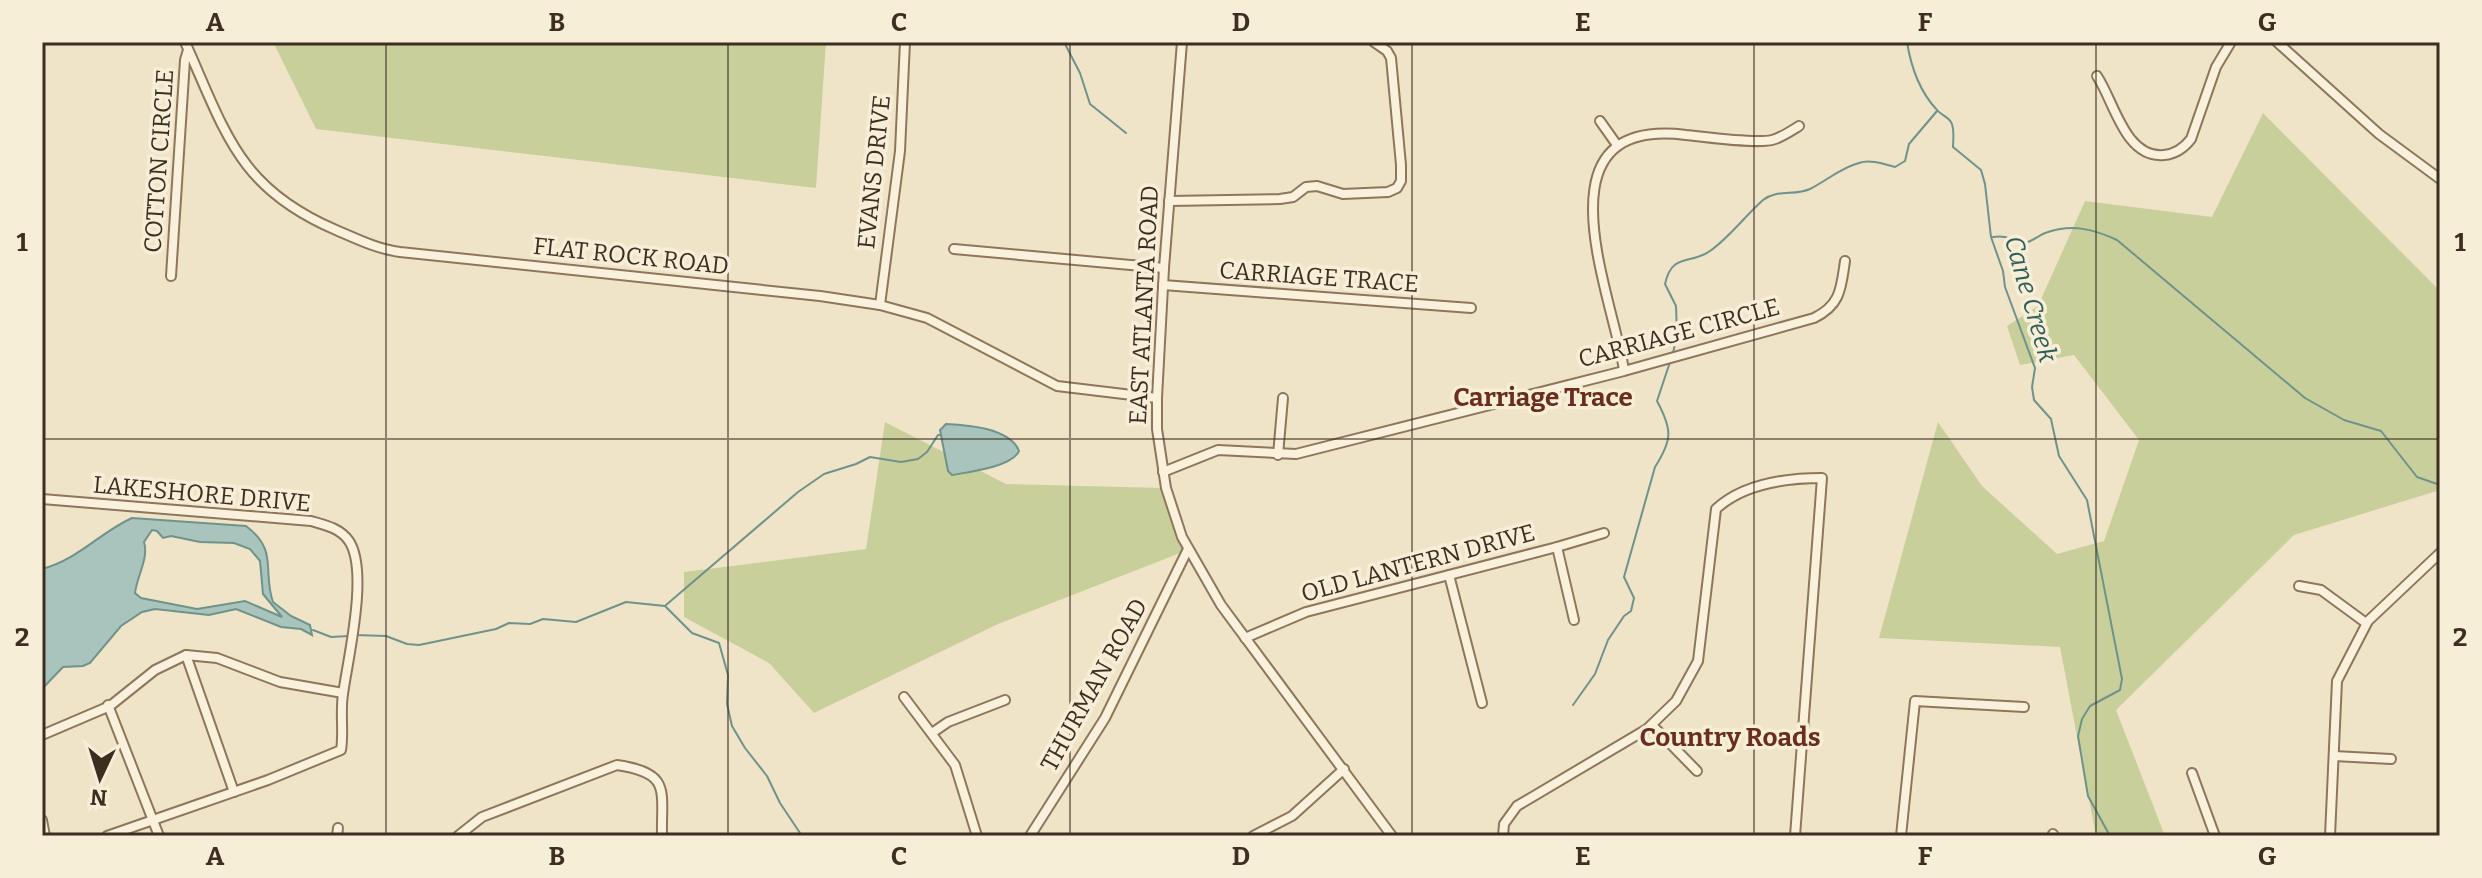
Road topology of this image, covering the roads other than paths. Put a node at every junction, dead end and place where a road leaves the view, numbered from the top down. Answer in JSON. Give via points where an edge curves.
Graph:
{"nodes":[{"id":1,"x":905,"y":42,"type":"edge"},
{"id":2,"x":1182,"y":42,"type":"edge"},
{"id":3,"x":1374,"y":42,"type":"edge"},
{"id":4,"x":2231,"y":42,"type":"edge"},
{"id":5,"x":2277,"y":42,"type":"edge"},
{"id":6,"x":187,"y":46,"type":"edge"},
{"id":7,"x":2097,"y":76,"type":"dead end"},
{"id":8,"x":1600,"y":121,"type":"dead end"},
{"id":9,"x":1799,"y":126,"type":"dead end"},
{"id":10,"x":1617,"y":145,"type":"junction"},
{"id":11,"x":2440,"y":179,"type":"edge"},
{"id":12,"x":1169,"y":201,"type":"junction"},
{"id":13,"x":954,"y":249,"type":"dead end"},
{"id":14,"x":1845,"y":261,"type":"dead end"},
{"id":15,"x":1164,"y":268,"type":"junction"},
{"id":16,"x":171,"y":276,"type":"dead end"},
{"id":17,"x":1163,"y":285,"type":"junction"},
{"id":18,"x":880,"y":305,"type":"junction"},
{"id":19,"x":1471,"y":308,"type":"dead end"},
{"id":20,"x":1624,"y":370,"type":"junction"},
{"id":21,"x":1157,"y":398,"type":"junction"},
{"id":22,"x":1283,"y":398,"type":"dead end"},
{"id":23,"x":1278,"y":455,"type":"junction"},
{"id":24,"x":1163,"y":472,"type":"junction"},
{"id":25,"x":42,"y":499,"type":"edge"},
{"id":26,"x":1604,"y":533,"type":"dead end"},
{"id":27,"x":1557,"y":547,"type":"junction"},
{"id":28,"x":1188,"y":549,"type":"junction"},
{"id":29,"x":2440,"y":553,"type":"edge"},
{"id":30,"x":1449,"y":575,"type":"junction"},
{"id":31,"x":2299,"y":586,"type":"dead end"},
{"id":32,"x":1574,"y":620,"type":"dead end"},
{"id":33,"x":2366,"y":623,"type":"junction"},
{"id":34,"x":1245,"y":638,"type":"junction"},
{"id":35,"x":186,"y":655,"type":"junction"},
{"id":36,"x":343,"y":693,"type":"junction"},
{"id":37,"x":904,"y":697,"type":"dead end"},
{"id":38,"x":1005,"y":700,"type":"dead end"},
{"id":39,"x":1482,"y":703,"type":"dead end"},
{"id":40,"x":108,"y":705,"type":"junction"},
{"id":41,"x":2024,"y":707,"type":"dead end"},
{"id":42,"x":1652,"y":725,"type":"junction"},
{"id":43,"x":932,"y":733,"type":"junction"},
{"id":44,"x":42,"y":735,"type":"edge"},
{"id":45,"x":2334,"y":756,"type":"junction"},
{"id":46,"x":2391,"y":759,"type":"dead end"},
{"id":47,"x":1344,"y":769,"type":"junction"},
{"id":48,"x":1697,"y":771,"type":"dead end"},
{"id":49,"x":2192,"y":773,"type":"dead end"},
{"id":50,"x":234,"y":792,"type":"junction"},
{"id":51,"x":153,"y":819,"type":"junction"},
{"id":52,"x":42,"y":820,"type":"edge"},
{"id":53,"x":45,"y":836,"type":"edge"},
{"id":54,"x":107,"y":836,"type":"edge"},
{"id":55,"x":159,"y":836,"type":"edge"},
{"id":56,"x":458,"y":836,"type":"edge"},
{"id":57,"x":662,"y":836,"type":"edge"},
{"id":58,"x":977,"y":836,"type":"edge"},
{"id":59,"x":1030,"y":836,"type":"edge"},
{"id":60,"x":1253,"y":836,"type":"edge"},
{"id":61,"x":1392,"y":836,"type":"edge"},
{"id":62,"x":1503,"y":836,"type":"edge"},
{"id":63,"x":1795,"y":836,"type":"edge"},
{"id":64,"x":1901,"y":836,"type":"edge"},
{"id":65,"x":2215,"y":836,"type":"edge"},
{"id":66,"x":2330,"y":836,"type":"edge"}],
"edges":[{"from":1,"to":18,"type":"street","name":"EVANS DRIVE","via":[[900,151]]},
{"from":2,"to":12,"type":"street","name":"EAST ATLANTA ROAD"},
{"from":3,"to":12,"type":"street","via":[[1387,51],[1391,69],[1401,165],[1397,188],[1343,194],[1317,186],[1280,199]]},
{"from":4,"to":7,"type":"street","via":[[2216,67],[2191,139],[2168,155],[2150,154],[2132,142]]},
{"from":5,"to":11,"type":"street","via":[[2379,134]]},
{"from":6,"to":16,"type":"street","name":"COTTON CIRCLE"},
{"from":6,"to":18,"type":"street","name":"FLAT ROCK ROAD","via":[[251,174],[290,207],[376,247]]},
{"from":8,"to":10,"type":"street"},
{"from":9,"to":10,"type":"street","via":[[1771,140],[1671,133],[1648,134]]},
{"from":10,"to":20,"type":"street","via":[[1600,171],[1592,214],[1596,257]]},
{"from":12,"to":15,"type":"street","name":"EAST ATLANTA ROAD"},
{"from":13,"to":15,"type":"street"},
{"from":14,"to":20,"type":"street","name":"CARRIAGE CIRCLE","via":[[1841,289],[1828,311]]},
{"from":15,"to":17,"type":"street","name":"EAST ATLANTA ROAD"},
{"from":17,"to":19,"type":"street","name":"CARRIAGE TRACE"},
{"from":17,"to":21,"type":"street","name":"EAST ATLANTA ROAD"},
{"from":18,"to":21,"type":"street","name":"FLAT ROCK ROAD","via":[[927,318],[1057,386]]},
{"from":20,"to":23,"type":"street","name":"CARRIAGE CIRCLE"},
{"from":21,"to":24,"type":"street","name":"EAST ATLANTA ROAD"},
{"from":22,"to":23,"type":"street"},
{"from":23,"to":24,"type":"street","name":"CARRIAGE CIRCLE","via":[[1218,450]]},
{"from":24,"to":28,"type":"street","name":"EAST ATLANTA ROAD"},
{"from":25,"to":36,"type":"street","name":"LAKESHORE DRIVE","via":[[284,517],[335,528],[356,555],[354,630]]},
{"from":26,"to":27,"type":"street","name":"OLD LANTERN DRIVE"},
{"from":27,"to":30,"type":"street","name":"OLD LANTERN DRIVE"},
{"from":27,"to":32,"type":"street"},
{"from":28,"to":34,"type":"street","name":"EAST ATLANTA ROAD"},
{"from":28,"to":59,"type":"street","name":"THURMAN ROAD","via":[[1105,718]]},
{"from":29,"to":33,"type":"street"},
{"from":30,"to":34,"type":"street","name":"OLD LANTERN DRIVE","via":[[1306,612]]},
{"from":30,"to":39,"type":"street"},
{"from":31,"to":33,"type":"street","via":[[2321,590]]},
{"from":33,"to":45,"type":"street","via":[[2337,681]]},
{"from":34,"to":47,"type":"street","name":"EAST ATLANTA ROAD"},
{"from":35,"to":36,"type":"street","via":[[217,658],[280,682]]},
{"from":35,"to":40,"type":"street","via":[[155,670]]},
{"from":35,"to":50,"type":"street"},
{"from":36,"to":50,"type":"street","name":"LAKESHORE DRIVE","via":[[341,750]]},
{"from":37,"to":43,"type":"street"},
{"from":38,"to":43,"type":"street"},
{"from":40,"to":44,"type":"street"},
{"from":40,"to":51,"type":"street"},
{"from":41,"to":64,"type":"street","via":[[1915,701]]},
{"from":42,"to":48,"type":"street"},
{"from":42,"to":62,"type":"street","via":[[1517,806],[1504,824]]},
{"from":42,"to":63,"type":"street","via":[[1676,701],[1698,661],[1716,509],[1749,489],[1822,478]]},
{"from":43,"to":58,"type":"street","via":[[955,765]]},
{"from":45,"to":46,"type":"street"},
{"from":45,"to":66,"type":"street"},
{"from":47,"to":60,"type":"street","via":[[1292,816]]},
{"from":47,"to":61,"type":"street","name":"EAST ATLANTA ROAD"},
{"from":49,"to":65,"type":"street"},
{"from":50,"to":51,"type":"street"},
{"from":51,"to":54,"type":"street"},
{"from":51,"to":55,"type":"street"},
{"from":52,"to":53,"type":"street"},
{"from":56,"to":57,"type":"street","via":[[482,817],[617,765],[652,774],[661,786]]}]}
